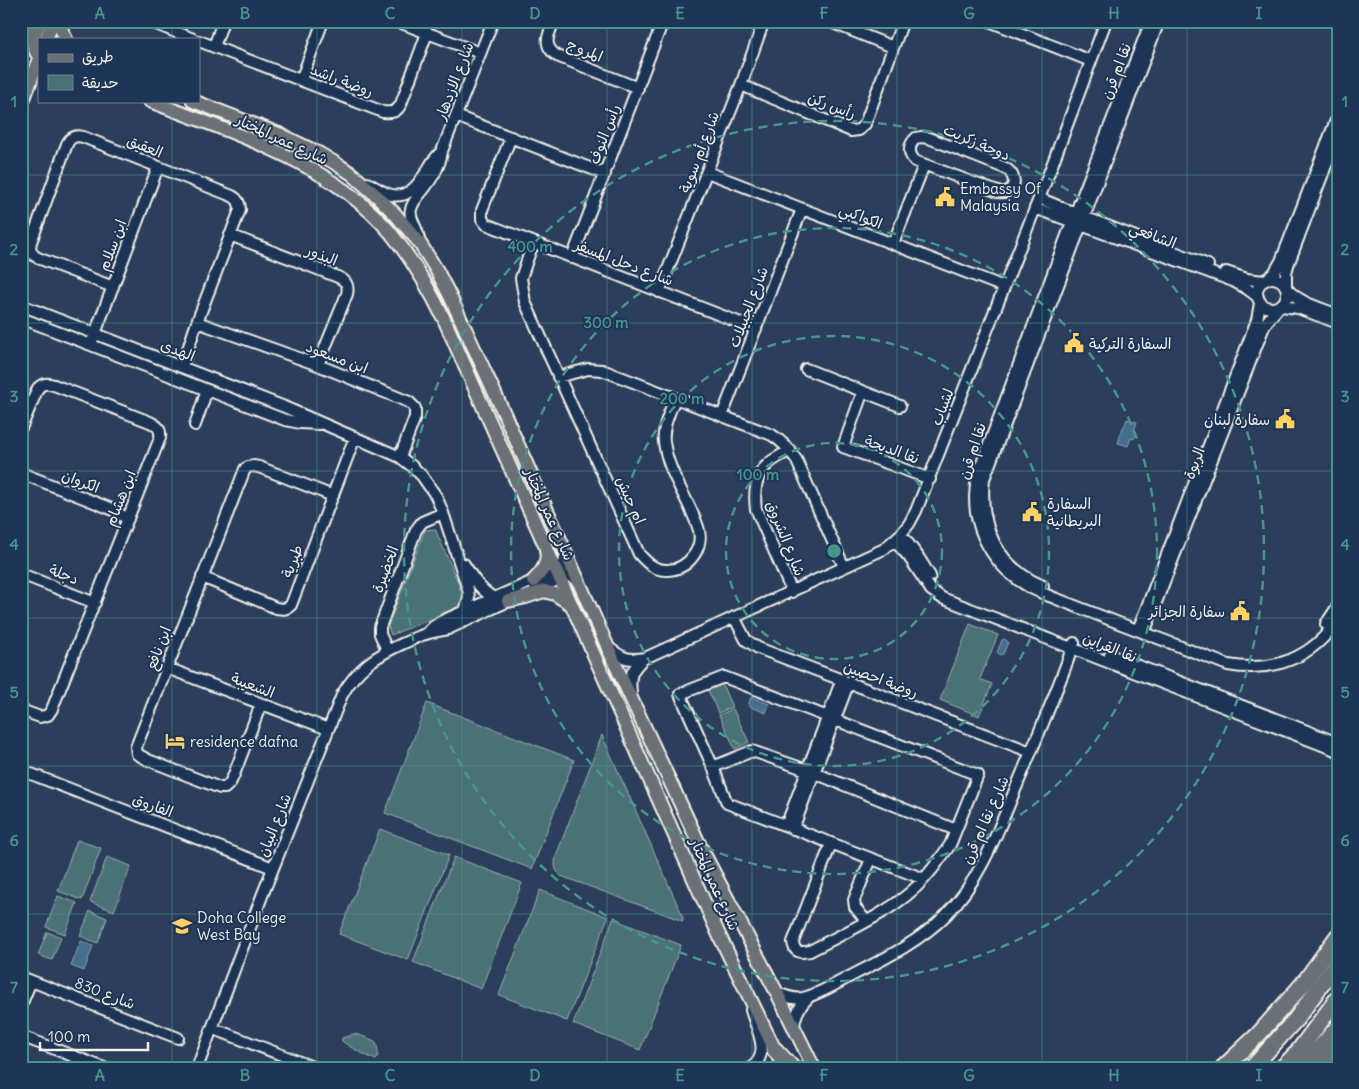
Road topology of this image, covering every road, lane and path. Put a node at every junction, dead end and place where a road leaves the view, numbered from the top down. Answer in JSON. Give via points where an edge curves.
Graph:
{"nodes":[{"id":1,"x":30,"y":21,"type":"edge"},
{"id":2,"x":40,"y":21,"type":"edge"},
{"id":3,"x":53,"y":21,"type":"edge"},
{"id":4,"x":61,"y":21,"type":"edge"},
{"id":5,"x":149,"y":21,"type":"edge"},
{"id":6,"x":223,"y":21,"type":"edge"},
{"id":7,"x":323,"y":21,"type":"edge"},
{"id":8,"x":396,"y":21,"type":"edge"},
{"id":9,"x":493,"y":21,"type":"edge"},
{"id":10,"x":554,"y":21,"type":"edge"},
{"id":11,"x":663,"y":21,"type":"edge"},
{"id":12,"x":764,"y":21,"type":"edge"},
{"id":13,"x":828,"y":21,"type":"edge"},
{"id":14,"x":903,"y":21,"type":"edge"},
{"id":15,"x":989,"y":21,"type":"edge"},
{"id":16,"x":1106,"y":21,"type":"edge"},
{"id":17,"x":1151,"y":21,"type":"edge"},
{"id":18,"x":1159,"y":21,"type":"edge"},
{"id":19,"x":426,"y":33,"type":"junction"},
{"id":20,"x":46,"y":38,"type":"edge"},
{"id":21,"x":66,"y":38,"type":"edge"},
{"id":22,"x":191,"y":38,"type":"edge"},
{"id":23,"x":29,"y":40,"type":"edge"},
{"id":24,"x":200,"y":41,"type":"edge"},
{"id":25,"x":214,"y":47,"type":"junction"},
{"id":26,"x":893,"y":47,"type":"junction"},
{"id":27,"x":21,"y":51,"type":"edge"},
{"id":28,"x":480,"y":54,"type":"junction"},
{"id":29,"x":38,"y":56,"type":"edge"},
{"id":30,"x":38,"y":58,"type":"edge"},
{"id":31,"x":38,"y":61,"type":"edge"},
{"id":32,"x":1091,"y":61,"type":"junction"},
{"id":33,"x":21,"y":69,"type":"edge"},
{"id":34,"x":21,"y":76,"type":"edge"},
{"id":35,"x":301,"y":80,"type":"junction"},
{"id":36,"x":38,"y":83,"type":"edge"},
{"id":37,"x":741,"y":85,"type":"junction"},
{"id":38,"x":638,"y":88,"type":"junction"},
{"id":39,"x":152,"y":102,"type":"edge"},
{"id":40,"x":195,"y":102,"type":"edge"},
{"id":41,"x":22,"y":104,"type":"edge"},
{"id":42,"x":1338,"y":115,"type":"edge"},
{"id":43,"x":456,"y":116,"type":"junction"},
{"id":44,"x":1338,"y":134,"type":"edge"},
{"id":45,"x":511,"y":136,"type":"junction"},
{"id":46,"x":442,"y":151,"type":"junction"},
{"id":47,"x":924,"y":164,"type":"junction"},
{"id":48,"x":158,"y":167,"type":"junction"},
{"id":49,"x":707,"y":172,"type":"junction"},
{"id":50,"x":605,"y":174,"type":"junction"},
{"id":51,"x":360,"y":180,"type":"junction"},
{"id":52,"x":1039,"y":198,"type":"junction"},
{"id":53,"x":1035,"y":208,"type":"junction"},
{"id":54,"x":802,"y":209,"type":"junction"},
{"id":55,"x":1079,"y":219,"type":"junction"},
{"id":56,"x":230,"y":235,"type":"junction"},
{"id":57,"x":419,"y":242,"type":"junction"},
{"id":58,"x":533,"y":243,"type":"junction"},
{"id":59,"x":893,"y":244,"type":"junction"},
{"id":60,"x":572,"y":258,"type":"junction"},
{"id":61,"x":1265,"y":280,"type":"junction"},
{"id":62,"x":112,"y":287,"type":"junction"},
{"id":63,"x":1004,"y":287,"type":"junction"},
{"id":64,"x":1287,"y":288,"type":"junction"},
{"id":65,"x":660,"y":292,"type":"junction"},
{"id":66,"x":1259,"y":300,"type":"junction"},
{"id":67,"x":21,"y":305,"type":"edge"},
{"id":68,"x":1279,"y":307,"type":"junction"},
{"id":69,"x":1338,"y":315,"type":"edge"},
{"id":70,"x":21,"y":318,"type":"edge"},
{"id":71,"x":197,"y":322,"type":"junction"},
{"id":72,"x":1338,"y":322,"type":"edge"},
{"id":73,"x":756,"y":329,"type":"junction"},
{"id":74,"x":95,"y":334,"type":"junction"},
{"id":75,"x":90,"y":345,"type":"junction"},
{"id":76,"x":318,"y":365,"type":"junction"},
{"id":77,"x":182,"y":367,"type":"junction"},
{"id":78,"x":806,"y":369,"type":"dead end"},
{"id":79,"x":558,"y":377,"type":"junction"},
{"id":80,"x":207,"y":390,"type":"junction"},
{"id":81,"x":864,"y":391,"type":"junction"},
{"id":82,"x":675,"y":398,"type":"junction"},
{"id":83,"x":266,"y":400,"type":"junction"},
{"id":84,"x":900,"y":406,"type":"dead end"},
{"id":85,"x":262,"y":411,"type":"junction"},
{"id":86,"x":722,"y":416,"type":"junction"},
{"id":87,"x":323,"y":424,"type":"junction"},
{"id":88,"x":195,"y":425,"type":"dead end"},
{"id":89,"x":21,"y":428,"type":"edge"},
{"id":90,"x":355,"y":437,"type":"junction"},
{"id":91,"x":790,"y":450,"type":"junction"},
{"id":92,"x":400,"y":457,"type":"junction"},
{"id":93,"x":21,"y":473,"type":"edge"},
{"id":94,"x":930,"y":479,"type":"junction"},
{"id":95,"x":333,"y":496,"type":"junction"},
{"id":96,"x":443,"y":513,"type":"junction"},
{"id":97,"x":128,"y":519,"type":"junction"},
{"id":98,"x":898,"y":537,"type":"junction"},
{"id":99,"x":544,"y":543,"type":"junction"},
{"id":100,"x":456,"y":552,"type":"junction"},
{"id":101,"x":566,"y":554,"type":"junction"},
{"id":102,"x":844,"y":567,"type":"junction"},
{"id":103,"x":21,"y":574,"type":"edge"},
{"id":104,"x":558,"y":574,"type":"junction"},
{"id":105,"x":202,"y":577,"type":"junction"},
{"id":106,"x":532,"y":581,"type":"junction"},
{"id":107,"x":579,"y":582,"type":"junction"},
{"id":108,"x":792,"y":592,"type":"junction"},
{"id":109,"x":494,"y":598,"type":"junction"},
{"id":110,"x":508,"y":601,"type":"junction"},
{"id":111,"x":95,"y":603,"type":"junction"},
{"id":112,"x":573,"y":606,"type":"junction"},
{"id":113,"x":1338,"y":606,"type":"edge"},
{"id":114,"x":465,"y":611,"type":"junction"},
{"id":115,"x":734,"y":617,"type":"junction"},
{"id":116,"x":1338,"y":619,"type":"edge"},
{"id":117,"x":1142,"y":629,"type":"junction"},
{"id":118,"x":427,"y":633,"type":"junction"},
{"id":119,"x":1073,"y":645,"type":"junction"},
{"id":120,"x":608,"y":647,"type":"junction"},
{"id":121,"x":387,"y":650,"type":"junction"},
{"id":122,"x":645,"y":658,"type":"junction"},
{"id":123,"x":166,"y":668,"type":"junction"},
{"id":124,"x":846,"y":681,"type":"junction"},
{"id":125,"x":632,"y":697,"type":"junction"},
{"id":126,"x":261,"y":704,"type":"junction"},
{"id":127,"x":21,"y":710,"type":"edge"},
{"id":128,"x":831,"y":718,"type":"junction"},
{"id":129,"x":328,"y":729,"type":"junction"},
{"id":130,"x":1338,"y":743,"type":"edge"},
{"id":131,"x":1338,"y":751,"type":"edge"},
{"id":132,"x":1031,"y":752,"type":"junction"},
{"id":133,"x":714,"y":767,"type":"junction"},
{"id":134,"x":21,"y":770,"type":"edge"},
{"id":135,"x":810,"y":771,"type":"junction"},
{"id":136,"x":790,"y":828,"type":"junction"},
{"id":137,"x":956,"y":830,"type":"junction"},
{"id":138,"x":831,"y":844,"type":"junction"},
{"id":139,"x":871,"y":859,"type":"junction"},
{"id":140,"x":273,"y":868,"type":"junction"},
{"id":141,"x":924,"y":879,"type":"junction"},
{"id":142,"x":866,"y":921,"type":"junction"},
{"id":143,"x":1338,"y":936,"type":"edge"},
{"id":144,"x":1338,"y":962,"type":"edge"},
{"id":145,"x":26,"y":979,"type":"edge"},
{"id":146,"x":744,"y":985,"type":"junction"},
{"id":147,"x":777,"y":993,"type":"junction"},
{"id":148,"x":814,"y":994,"type":"junction"},
{"id":149,"x":1338,"y":998,"type":"edge"},
{"id":150,"x":21,"y":1005,"type":"edge"},
{"id":151,"x":794,"y":1026,"type":"junction"},
{"id":152,"x":212,"y":1028,"type":"junction"},
{"id":153,"x":1338,"y":1028,"type":"edge"},
{"id":154,"x":21,"y":1036,"type":"edge"},
{"id":155,"x":178,"y":1038,"type":"dead end"},
{"id":156,"x":775,"y":1050,"type":"junction"},
{"id":157,"x":1338,"y":1059,"type":"edge"},
{"id":158,"x":81,"y":1064,"type":"edge"},
{"id":159,"x":104,"y":1068,"type":"edge"},
{"id":160,"x":197,"y":1068,"type":"edge"},
{"id":161,"x":315,"y":1068,"type":"edge"},
{"id":162,"x":752,"y":1068,"type":"edge"},
{"id":163,"x":784,"y":1068,"type":"edge"},
{"id":164,"x":792,"y":1068,"type":"edge"},
{"id":165,"x":814,"y":1068,"type":"edge"},
{"id":166,"x":1223,"y":1068,"type":"edge"},
{"id":167,"x":1252,"y":1068,"type":"edge"},
{"id":168,"x":1282,"y":1068,"type":"edge"},
{"id":169,"x":1302,"y":1068,"type":"edge"},
{"id":170,"x":1317,"y":1068,"type":"edge"},
{"id":171,"x":1332,"y":1068,"type":"edge"}],
"edges":[{"from":1,"to":23,"type":"main road"},
{"from":2,"to":23,"type":"main road"},
{"from":3,"to":20,"type":"main road"},
{"from":4,"to":21,"type":"main road"},
{"from":5,"to":22,"type":"street"},
{"from":6,"to":25,"type":"street"},
{"from":7,"to":35,"type":"street"},
{"from":8,"to":19,"type":"street"},
{"from":9,"to":28,"type":"street","name":"شارع الازدهار"},
{"from":10,"to":38,"type":"street","name":"المروج","via":[[547,40],[551,51]]},
{"from":11,"to":38,"type":"street","name":"رأس النوف"},
{"from":12,"to":37,"type":"street","name":"شارع أم سوية"},
{"from":13,"to":26,"type":"street"},
{"from":14,"to":26,"type":"street","name":"رأس ركن"},
{"from":15,"to":32,"type":"street"},
{"from":16,"to":32,"type":"street","name":"لشباب"},
{"from":17,"to":55,"type":"street","name":"نقا ام قرن"},
{"from":18,"to":55,"type":"street","name":"نقا ام قرن"},
{"from":19,"to":28,"type":"street"},
{"from":19,"to":35,"type":"street","name":"روضة راشد","via":[[401,104],[395,112],[383,112]]},
{"from":23,"to":29,"type":"main road"},
{"from":24,"to":25,"type":"street","name":"روضة راشد"},
{"from":25,"to":35,"type":"street","name":"روضة راشد"},
{"from":26,"to":37,"type":"street","name":"رأس ركن","via":[[865,124],[855,131]]},
{"from":27,"to":30,"type":"main road"},
{"from":28,"to":43,"type":"street","name":"شارع الازدهار"},
{"from":31,"to":41,"type":"main road"},
{"from":32,"to":52,"type":"street","name":"لشباب"},
{"from":33,"to":34,"type":"main road"},
{"from":36,"to":41,"type":"main road"},
{"from":37,"to":49,"type":"street","name":"شارع أم سوية"},
{"from":38,"to":50,"type":"street","name":"رأس النوف"},
{"from":39,"to":99,"type":"main road","name":"شارع عمر المختار","via":[[306,166],[344,190],[389,232],[426,282]]},
{"from":40,"to":51,"type":"main road","name":"شارع عمر المختار","via":[[300,144]]},
{"from":42,"to":61,"type":"street","via":[[1281,261]]},
{"from":43,"to":45,"type":"street"},
{"from":43,"to":46,"type":"street","name":"شارع الازدهار"},
{"from":44,"to":64,"type":"street","via":[[1288,265]]},
{"from":45,"to":50,"type":"street"},
{"from":45,"to":58,"type":"street","name":"شارع دحل المسفر","via":[[482,210],[482,219],[489,226]]},
{"from":46,"to":51,"type":"street","name":"شارع الازدهار","via":[[420,182],[407,193],[390,194]]},
{"from":46,"to":57,"type":"street","name":"شارع الازدهار","via":[[437,170],[411,209]]},
{"from":47,"to":47,"type":"street","name":"دوحة زكريت","via":[[998,192],[1010,190],[1013,184],[1013,174],[1005,168],[924,137],[916,138],[911,155],[915,161]]},
{"from":47,"to":59,"type":"street"},
{"from":48,"to":56,"type":"street","name":"العقيق","via":[[236,198],[240,210]]},
{"from":48,"to":62,"type":"street","name":"ابن سلام"},
{"from":48,"to":62,"type":"street","name":"العقيق","via":[[81,136],[71,138],[67,144],[30,251],[38,258]]},
{"from":49,"to":54,"type":"street","name":"الكواكبي"},
{"from":49,"to":65,"type":"street","name":"شارع أم سوية"},
{"from":50,"to":60,"type":"street","name":"رأس النوف"},
{"from":51,"to":57,"type":"main road","name":"شارع عمر المختار"},
{"from":52,"to":53,"type":"street","name":"لشباب"},
{"from":52,"to":55,"type":"street","name":"الشافعي"},
{"from":53,"to":55,"type":"street","name":"الشافعي"},
{"from":53,"to":63,"type":"street","name":"لشباب"},
{"from":54,"to":59,"type":"street","name":"الكواكبي"},
{"from":54,"to":73,"type":"street","name":"شارع الجبيلات"},
{"from":55,"to":61,"type":"street","name":"الشافعي","via":[[1234,275]]},
{"from":55,"to":66,"type":"street","name":"الشافعي","via":[[1233,281]]},
{"from":55,"to":117,"type":"street","name":"نقا ام قرن","via":[[984,479],[984,513],[996,546],[1018,572]]},
{"from":56,"to":71,"type":"street","name":"العقيق"},
{"from":56,"to":76,"type":"street","name":"البذور","via":[[338,277],[347,284],[347,294]]},
{"from":57,"to":101,"type":"main road","name":"شارع عمر المختار","via":[[450,296]]},
{"from":58,"to":60,"type":"street","name":"شارع دحل المسفر"},
{"from":58,"to":79,"type":"street","name":"ام حيش","via":[[521,275],[522,292]]},
{"from":59,"to":63,"type":"street","name":"الكواكبي"},
{"from":60,"to":65,"type":"street","name":"شارع دحل المسفر"},
{"from":61,"to":64,"type":"street","via":[[1279,279]]},
{"from":61,"to":66,"type":"street","via":[[1258,288]]},
{"from":62,"to":74,"type":"street","name":"ابن سلام"},
{"from":63,"to":94,"type":"street","name":"لشباب"},
{"from":64,"to":68,"type":"street","via":[[1287,299]]},
{"from":64,"to":69,"type":"street","via":[[1301,300]]},
{"from":65,"to":73,"type":"street","name":"شارع دحل المسفر"},
{"from":66,"to":68,"type":"street","via":[[1268,308]]},
{"from":66,"to":117,"type":"street","name":"الربوة","via":[[1257,320]]},
{"from":67,"to":74,"type":"street","name":"الهدى"},
{"from":68,"to":72,"type":"street","via":[[1298,308]]},
{"from":68,"to":117,"type":"street","name":"الربوة","via":[[1264,324]]},
{"from":70,"to":75,"type":"street","name":"الهدى"},
{"from":71,"to":76,"type":"street","name":"ابن مسعود"},
{"from":71,"to":77,"type":"street","name":"العقيق"},
{"from":73,"to":86,"type":"street","name":"شارع الجبيلات"},
{"from":74,"to":75,"type":"street","name":"ابن سلام"},
{"from":74,"to":77,"type":"street","name":"الهدى"},
{"from":75,"to":80,"type":"street","name":"الهدى"},
{"from":76,"to":92,"type":"street","name":"ابن مسعود","via":[[413,405],[415,417]]},
{"from":77,"to":83,"type":"street","name":"الهدى"},
{"from":78,"to":81,"type":"street"},
{"from":79,"to":82,"type":"street","via":[[588,369],[602,370]]},
{"from":79,"to":82,"type":"street","name":"ام حيش","via":[[639,554],[649,565],[660,570],[678,568],[688,562],[699,542],[698,527],[668,462],[663,439]]},
{"from":80,"to":85,"type":"street","name":"الهدى"},
{"from":80,"to":88,"type":"street"},
{"from":81,"to":84,"type":"street"},
{"from":81,"to":94,"type":"street","name":"نقا الديحة","via":[[843,447]]},
{"from":82,"to":86,"type":"street"},
{"from":83,"to":85,"type":"street"},
{"from":83,"to":87,"type":"street","name":"الهدى"},
{"from":85,"to":87,"type":"street","name":"الهدى","via":[[292,422]]},
{"from":86,"to":91,"type":"street","via":[[772,435]]},
{"from":87,"to":90,"type":"street","name":"الهدى"},
{"from":89,"to":97,"type":"street","name":"ابن هشام","via":[[38,388],[46,383],[156,425],[160,438]]},
{"from":90,"to":92,"type":"street","name":"الهدى"},
{"from":90,"to":95,"type":"street","name":"طبرية"},
{"from":91,"to":102,"type":"street"},
{"from":91,"to":108,"type":"street","name":"شارع الشروق","via":[[765,466],[756,488],[755,502]]},
{"from":92,"to":96,"type":"street","name":"الهدى","via":[[430,486]]},
{"from":93,"to":97,"type":"street","name":"الكروان","via":[[109,508]]},
{"from":94,"to":98,"type":"street","name":"لشباب","via":[[913,518]]},
{"from":95,"to":105,"type":"street","name":"ابن نافع","via":[[259,467],[248,466]]},
{"from":95,"to":105,"type":"street","name":"طبرية","via":[[288,608],[276,608]]},
{"from":96,"to":100,"type":"street","name":"الهدى"},
{"from":96,"to":121,"type":"street","name":"الخضيرة","via":[[418,525],[380,626]]},
{"from":97,"to":111,"type":"street","name":"ابن هشام"},
{"from":98,"to":102,"type":"street","name":"لشباب","via":[[884,549]]},
{"from":98,"to":119,"type":"street","name":"نقا القراين","via":[[938,596]]},
{"from":99,"to":104,"type":"main road","name":"شارع عمر المختار"},
{"from":99,"to":106,"type":"main road","via":[[545,566]]},
{"from":100,"to":109,"type":"street","name":"الهدى","via":[[477,584]]},
{"from":100,"to":114,"type":"street","name":"الهدى","via":[[468,590]]},
{"from":101,"to":104,"type":"street"},
{"from":101,"to":107,"type":"main road","name":"شارع عمر المختار"},
{"from":102,"to":108,"type":"street","name":"لشباب"},
{"from":103,"to":111,"type":"street","name":"دجلة"},
{"from":104,"to":106,"type":"street","name":"شارع البيان"},
{"from":104,"to":107,"type":"street"},
{"from":104,"to":110,"type":"street","name":"شارع البيان","via":[[553,582]]},
{"from":104,"to":112,"type":"main road","name":"شارع عمر المختار"},
{"from":105,"to":123,"type":"street","name":"ابن نافع"},
{"from":106,"to":109,"type":"street","name":"شارع البيان"},
{"from":107,"to":120,"type":"main road","name":"شارع عمر المختار"},
{"from":108,"to":115,"type":"street","name":"لشباب"},
{"from":109,"to":114,"type":"street","name":"شارع البيان"},
{"from":110,"to":112,"type":"main road","via":[[544,591]]},
{"from":110,"to":118,"type":"street","name":"شارع البيان","via":[[448,629]]},
{"from":111,"to":127,"type":"street","name":"ابن هشام","via":[[50,713],[40,717]]},
{"from":112,"to":146,"type":"main road","name":"شارع عمر المختار"},
{"from":113,"to":117,"type":"street","name":"نقا ام قرن","via":[[1322,630],[1308,642],[1282,657],[1262,661],[1223,657]]},
{"from":114,"to":118,"type":"street","name":"شارع البيان","via":[[437,624]]},
{"from":115,"to":122,"type":"street","name":"لشباب"},
{"from":115,"to":124,"type":"street","name":"روضة احصين","via":[[746,640],[758,648]]},
{"from":116,"to":117,"type":"street","name":"نقا ام قرن","via":[[1314,646],[1280,664],[1263,667],[1228,665]]},
{"from":118,"to":121,"type":"street","name":"شارع البيان"},
{"from":119,"to":130,"type":"street","name":"نقا القراين"},
{"from":119,"to":131,"type":"street","name":"نقا القراين","via":[[1196,698]]},
{"from":119,"to":132,"type":"street","name":"شارع نقا ام قرن"},
{"from":120,"to":122,"type":"street","via":[[629,659]]},
{"from":120,"to":125,"type":"main road","name":"شارع عمر المختار"},
{"from":121,"to":129,"type":"street","name":"شارع البيان","via":[[369,662],[348,685]]},
{"from":122,"to":125,"type":"street","name":"لشباب","via":[[632,672]]},
{"from":123,"to":126,"type":"street","name":"الشعيبة"},
{"from":123,"to":126,"type":"street","name":"ابن نافع","via":[[136,748],[139,756],[148,760],[225,788],[233,777]]},
{"from":124,"to":128,"type":"street"},
{"from":124,"to":132,"type":"street","name":"روضة احصين"},
{"from":125,"to":147,"type":"main road","name":"شارع عمر المختار","via":[[702,850]]},
{"from":126,"to":129,"type":"street","name":"الشعيبة"},
{"from":128,"to":133,"type":"street","via":[[724,677],[680,694]]},
{"from":128,"to":135,"type":"street"},
{"from":128,"to":137,"type":"street","via":[[978,775]]},
{"from":129,"to":140,"type":"street","name":"شارع البيان"},
{"from":132,"to":148,"type":"street","name":"شارع نقا ام قرن","via":[[986,859],[947,914],[905,946]]},
{"from":133,"to":135,"type":"street","via":[[752,751]]},
{"from":133,"to":136,"type":"street","via":[[727,803]]},
{"from":134,"to":140,"type":"street","name":"الفاروق"},
{"from":135,"to":136,"type":"street"},
{"from":135,"to":137,"type":"street"},
{"from":136,"to":138,"type":"street"},
{"from":137,"to":141,"type":"street","via":[[950,845]]},
{"from":138,"to":139,"type":"street"},
{"from":138,"to":142,"type":"street","via":[[792,942],[793,947],[802,953],[810,951]]},
{"from":139,"to":141,"type":"street"},
{"from":139,"to":142,"type":"street","via":[[854,900],[855,907]]},
{"from":140,"to":152,"type":"street","name":"شارع البيان"},
{"from":141,"to":142,"type":"street","via":[[900,901]]},
{"from":143,"to":166,"type":"highway","via":[[1303,984],[1258,1035]]},
{"from":144,"to":167,"type":"highway","via":[[1296,1018]]},
{"from":145,"to":150,"type":"street"},
{"from":145,"to":155,"type":"street","name":"شارع 830"},
{"from":146,"to":156,"type":"main road","name":"شارع عمر المختار"},
{"from":146,"to":162,"type":"street","via":[[762,1042],[759,1059]]},
{"from":147,"to":148,"type":"street","name":"شارع نقا ام قرن","via":[[793,998]]},
{"from":147,"to":151,"type":"main road","name":"شارع عمر المختار"},
{"from":148,"to":151,"type":"street","name":"شارع نقا ام قرن","via":[[801,1006]]},
{"from":149,"to":168,"type":"highway"},
{"from":151,"to":165,"type":"main road","name":"شارع عمر المختار"},
{"from":152,"to":160,"type":"street","name":"شارع البيان"},
{"from":152,"to":161,"type":"street"},
{"from":153,"to":169,"type":"highway"},
{"from":153,"to":170,"type":"highway","via":[[1332,1045]]},
{"from":154,"to":158,"type":"street"},
{"from":156,"to":163,"type":"main road","name":"شارع عمر المختار"},
{"from":156,"to":164,"type":"highway"},
{"from":157,"to":171,"type":"highway"},
{"from":158,"to":159,"type":"street"}]}
